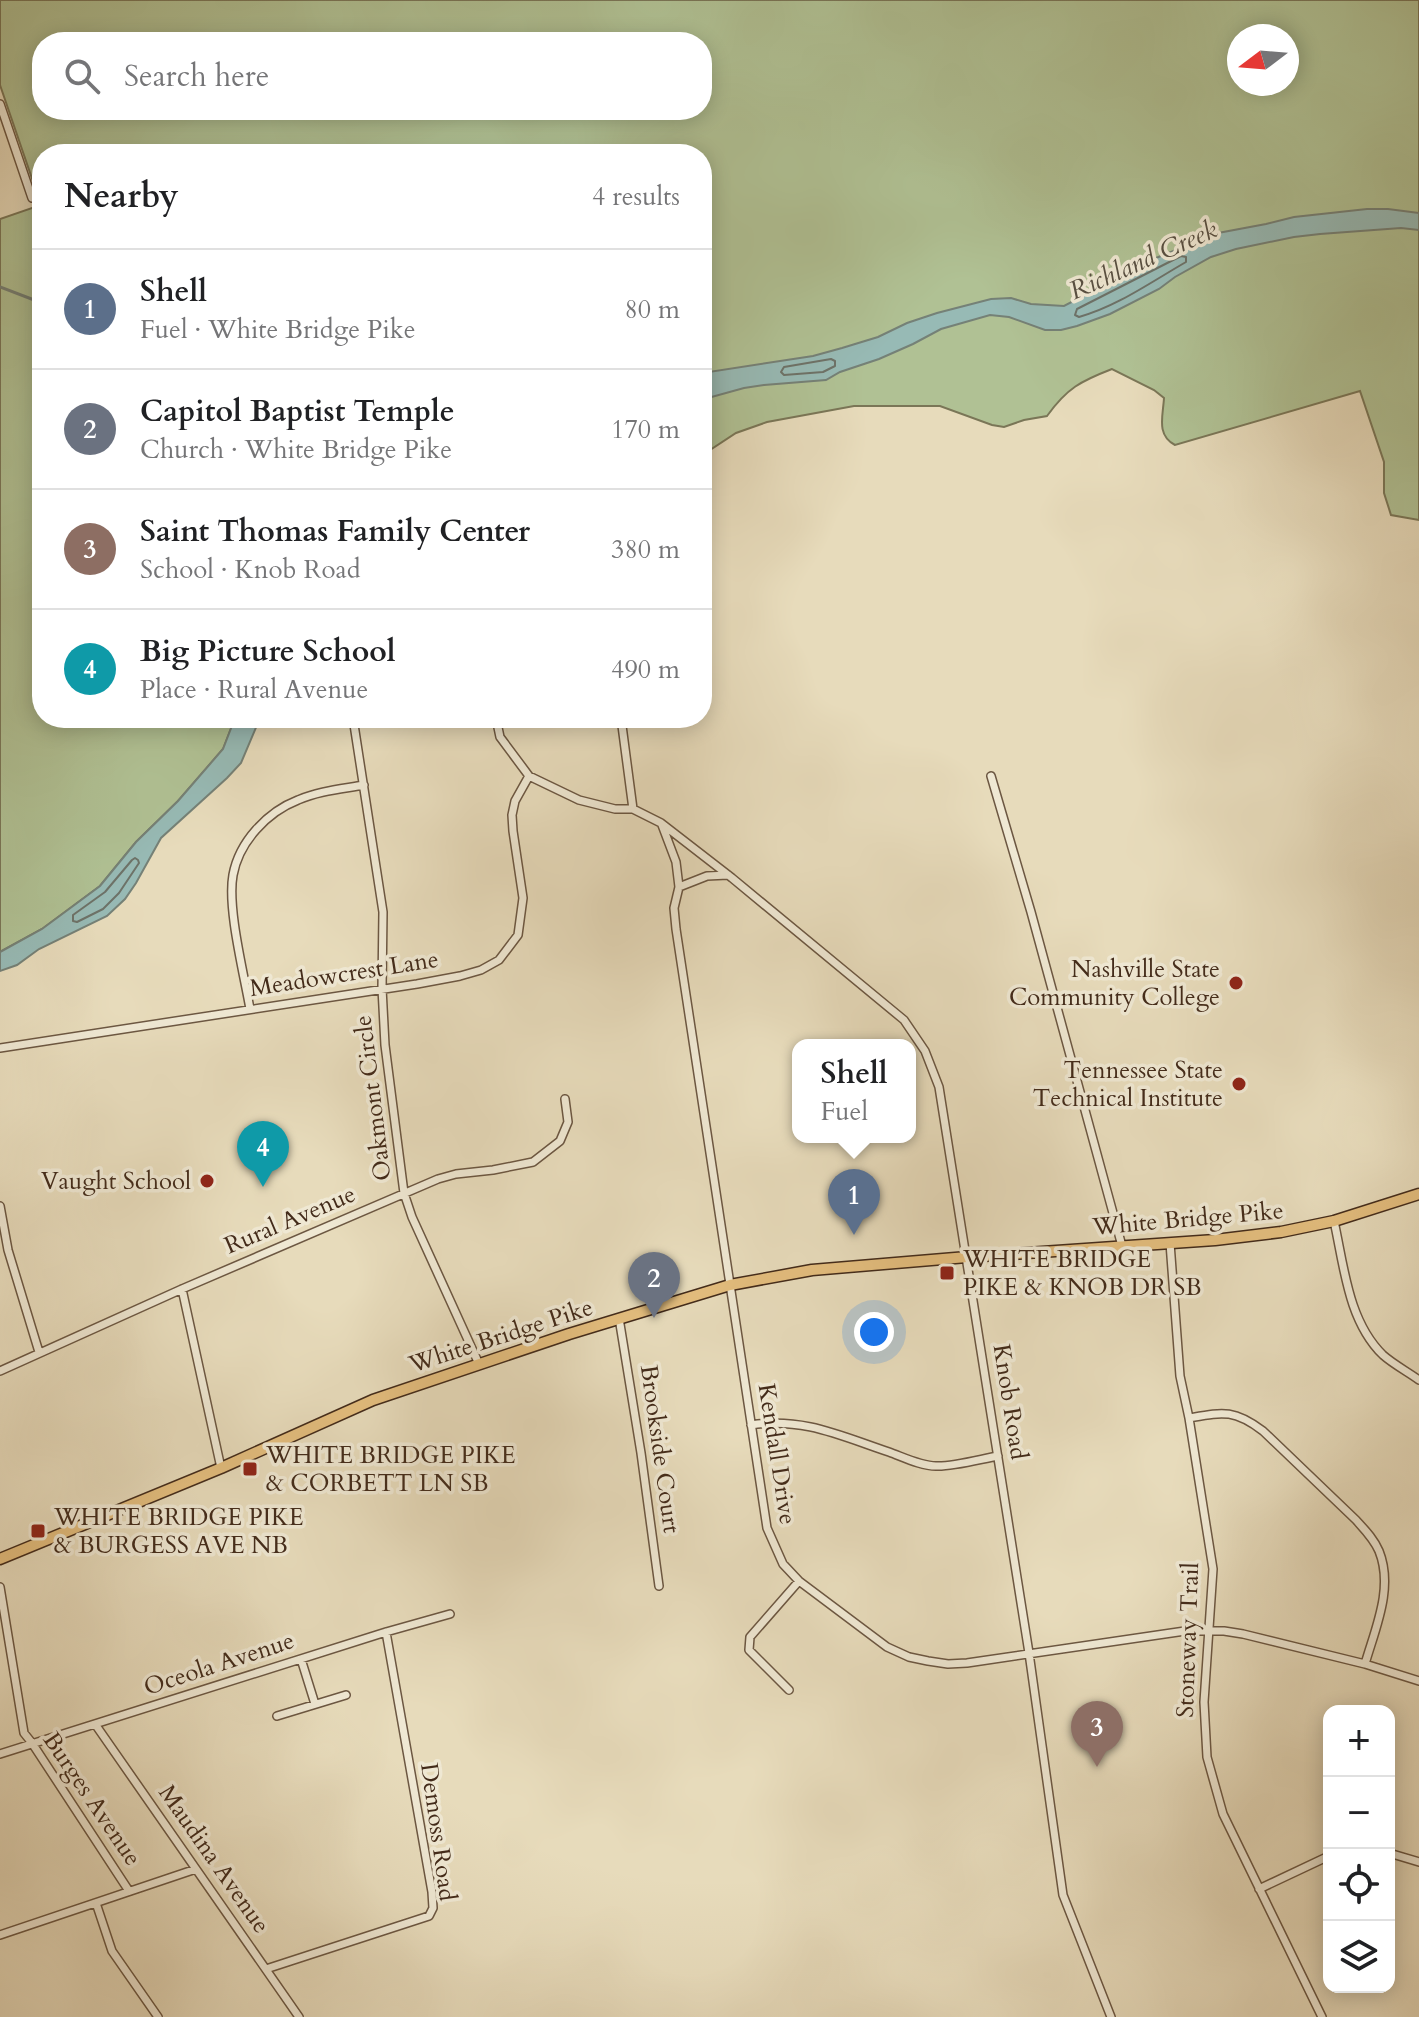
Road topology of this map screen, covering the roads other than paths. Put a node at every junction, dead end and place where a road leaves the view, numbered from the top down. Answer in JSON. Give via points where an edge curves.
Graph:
{"nodes":[{"id":1,"x":0,"y":104,"type":"edge"},
{"id":2,"x":32,"y":198,"type":"dead end"},
{"id":3,"x":355,"y":728,"type":"edge"},
{"id":4,"x":498,"y":728,"type":"edge"},
{"id":5,"x":622,"y":728,"type":"edge"},
{"id":6,"x":529,"y":776,"type":"junction"},
{"id":7,"x":991,"y":776,"type":"dead end"},
{"id":8,"x":364,"y":785,"type":"junction"},
{"id":9,"x":633,"y":809,"type":"junction"},
{"id":10,"x":661,"y":823,"type":"junction"},
{"id":11,"x":728,"y":875,"type":"junction"},
{"id":12,"x":679,"y":887,"type":"junction"},
{"id":13,"x":382,"y":988,"type":"junction"},
{"id":14,"x":250,"y":1009,"type":"junction"},
{"id":15,"x":0,"y":1048,"type":"edge"},
{"id":16,"x":565,"y":1099,"type":"dead end"},
{"id":17,"x":404,"y":1193,"type":"junction"},
{"id":18,"x":1419,"y":1194,"type":"edge"},
{"id":19,"x":0,"y":1206,"type":"edge"},
{"id":20,"x":1334,"y":1221,"type":"junction"},
{"id":21,"x":1170,"y":1243,"type":"junction"},
{"id":22,"x":1122,"y":1246,"type":"junction"},
{"id":23,"x":967,"y":1257,"type":"junction"},
{"id":24,"x":730,"y":1285,"type":"junction"},
{"id":25,"x":182,"y":1289,"type":"junction"},
{"id":26,"x":619,"y":1318,"type":"junction"},
{"id":27,"x":39,"y":1352,"type":"junction"},
{"id":28,"x":479,"y":1364,"type":"junction"},
{"id":29,"x":0,"y":1371,"type":"edge"},
{"id":30,"x":1419,"y":1380,"type":"edge"},
{"id":31,"x":1189,"y":1418,"type":"junction"},
{"id":32,"x":751,"y":1425,"type":"junction"},
{"id":33,"x":998,"y":1456,"type":"junction"},
{"id":34,"x":221,"y":1468,"type":"junction"},
{"id":35,"x":0,"y":1559,"type":"edge"},
{"id":36,"x":799,"y":1581,"type":"junction"},
{"id":37,"x":659,"y":1586,"type":"dead end"},
{"id":38,"x":0,"y":1587,"type":"edge"},
{"id":39,"x":450,"y":1614,"type":"dead end"},
{"id":40,"x":1210,"y":1631,"type":"junction"},
{"id":41,"x":386,"y":1632,"type":"junction"},
{"id":42,"x":1029,"y":1653,"type":"junction"},
{"id":43,"x":301,"y":1659,"type":"junction"},
{"id":44,"x":1365,"y":1664,"type":"junction"},
{"id":45,"x":1419,"y":1681,"type":"edge"},
{"id":46,"x":789,"y":1690,"type":"dead end"},
{"id":47,"x":346,"y":1695,"type":"dead end"},
{"id":48,"x":315,"y":1704,"type":"junction"},
{"id":49,"x":277,"y":1716,"type":"dead end"},
{"id":50,"x":95,"y":1724,"type":"junction"},
{"id":51,"x":32,"y":1743,"type":"junction"},
{"id":52,"x":0,"y":1754,"type":"edge"},
{"id":53,"x":1395,"y":1855,"type":"edge"},
{"id":54,"x":1323,"y":1859,"type":"edge"},
{"id":55,"x":1419,"y":1862,"type":"edge"},
{"id":56,"x":196,"y":1869,"type":"junction"},
{"id":57,"x":1259,"y":1889,"type":"junction"},
{"id":58,"x":129,"y":1891,"type":"junction"},
{"id":59,"x":96,"y":1903,"type":"junction"},
{"id":60,"x":0,"y":1935,"type":"edge"},
{"id":61,"x":266,"y":1969,"type":"junction"},
{"id":62,"x":158,"y":2017,"type":"edge"},
{"id":63,"x":299,"y":2017,"type":"edge"},
{"id":64,"x":1111,"y":2017,"type":"edge"},
{"id":65,"x":1322,"y":2017,"type":"edge"}],
"edges":[{"from":1,"to":2,"type":"street"},
{"from":3,"to":8,"type":"street","name":"Oakmont Circle"},
{"from":4,"to":6,"type":"street","name":"Knob Road"},
{"from":5,"to":9,"type":"street"},
{"from":6,"to":9,"type":"street","name":"Knob Road","via":[[579,800]]},
{"from":6,"to":13,"type":"street","name":"Meadowcrest Lane","via":[[512,815],[523,898],[518,935],[499,960],[481,970]]},
{"from":7,"to":22,"type":"street"},
{"from":8,"to":13,"type":"street","name":"Oakmont Circle","via":[[383,912]]},
{"from":8,"to":14,"type":"street","via":[[294,801],[254,831],[238,858],[232,878],[233,912]]},
{"from":9,"to":10,"type":"street","name":"Knob Road"},
{"from":10,"to":11,"type":"street","name":"Knob Road"},
{"from":10,"to":12,"type":"street","name":"Kendall Drive"},
{"from":11,"to":12,"type":"street","via":[[707,876]]},
{"from":11,"to":23,"type":"street","name":"Knob Road","via":[[904,1020],[925,1051],[939,1087]]},
{"from":12,"to":24,"type":"street","name":"Kendall Drive","via":[[676,929]]},
{"from":13,"to":14,"type":"street","name":"Meadowcrest Lane"},
{"from":13,"to":17,"type":"street","name":"Oakmont Circle"},
{"from":14,"to":15,"type":"street","name":"Meadowcrest Lane"},
{"from":16,"to":17,"type":"street","name":"Rural Avenue","via":[[568,1122],[560,1141],[533,1162],[456,1174]]},
{"from":17,"to":25,"type":"street","name":"Rural Avenue"},
{"from":17,"to":28,"type":"street","name":"Oakmont Circle"},
{"from":18,"to":20,"type":"main road","name":"White Bridge Pike"},
{"from":19,"to":27,"type":"street"},
{"from":20,"to":21,"type":"main road","name":"White Bridge Pike"},
{"from":20,"to":30,"type":"street","via":[[1349,1291],[1365,1331],[1383,1355]]},
{"from":21,"to":22,"type":"main road","name":"White Bridge Pike"},
{"from":21,"to":31,"type":"street","name":"Stoneway Trail","via":[[1180,1376]]},
{"from":22,"to":23,"type":"main road","name":"White Bridge Pike"},
{"from":23,"to":24,"type":"main road","name":"White Bridge Pike","via":[[812,1270]]},
{"from":23,"to":33,"type":"street","name":"Knob Road"},
{"from":24,"to":26,"type":"main road","name":"White Bridge Pike"},
{"from":24,"to":32,"type":"street","name":"Kendall Drive"},
{"from":25,"to":27,"type":"street","name":"Rural Avenue"},
{"from":25,"to":34,"type":"street"},
{"from":26,"to":28,"type":"main road","name":"White Bridge Pike"},
{"from":26,"to":37,"type":"street","name":"Brookside Court"},
{"from":27,"to":29,"type":"street","name":"Rural Avenue"},
{"from":28,"to":34,"type":"main road","name":"White Bridge Pike","via":[[373,1400]]},
{"from":31,"to":40,"type":"street","name":"Stoneway Trail","via":[[1213,1569]]},
{"from":31,"to":44,"type":"street","via":[[1232,1413],[1249,1420],[1370,1535],[1385,1583]]},
{"from":32,"to":33,"type":"street","via":[[795,1423],[936,1466]]},
{"from":32,"to":36,"type":"street","name":"Kendall Drive","via":[[767,1528],[783,1564]]},
{"from":33,"to":42,"type":"street","name":"Knob Road"},
{"from":34,"to":35,"type":"main road","name":"White Bridge Pike"},
{"from":36,"to":42,"type":"street","name":"Kendall Drive","via":[[887,1647],[909,1657],[948,1664]]},
{"from":36,"to":46,"type":"street","via":[[750,1637],[749,1650]]},
{"from":38,"to":51,"type":"street","name":"Burges Avenue","via":[[24,1733]]},
{"from":39,"to":41,"type":"street","name":"Oceola Avenue"},
{"from":40,"to":42,"type":"street","name":"Kendall Drive"},
{"from":40,"to":44,"type":"street","name":"Kendall Drive"},
{"from":40,"to":57,"type":"street","name":"Stoneway Trail","via":[[1204,1702],[1207,1757],[1223,1814]]},
{"from":41,"to":43,"type":"street","name":"Oceola Avenue"},
{"from":41,"to":61,"type":"street","name":"Demoss Road","via":[[433,1908],[429,1916]]},
{"from":42,"to":64,"type":"street","name":"Knob Road","via":[[1063,1895]]},
{"from":43,"to":48,"type":"street"},
{"from":43,"to":50,"type":"street","name":"Oceola Avenue"},
{"from":44,"to":45,"type":"street","name":"Kendall Drive"},
{"from":47,"to":48,"type":"street"},
{"from":48,"to":49,"type":"street"},
{"from":50,"to":51,"type":"street","name":"Oceola Avenue"},
{"from":50,"to":56,"type":"street","name":"Maudina Avenue"},
{"from":51,"to":52,"type":"street","name":"Oceola Avenue"},
{"from":51,"to":58,"type":"street","name":"Burges Avenue"},
{"from":53,"to":55,"type":"street"},
{"from":54,"to":57,"type":"street"},
{"from":56,"to":58,"type":"street"},
{"from":56,"to":61,"type":"street","name":"Maudina Avenue"},
{"from":57,"to":65,"type":"street","name":"Stoneway Trail"},
{"from":58,"to":59,"type":"street"},
{"from":59,"to":60,"type":"street"},
{"from":59,"to":62,"type":"street","via":[[112,1951]]},
{"from":61,"to":63,"type":"street","name":"Maudina Avenue"}]}
